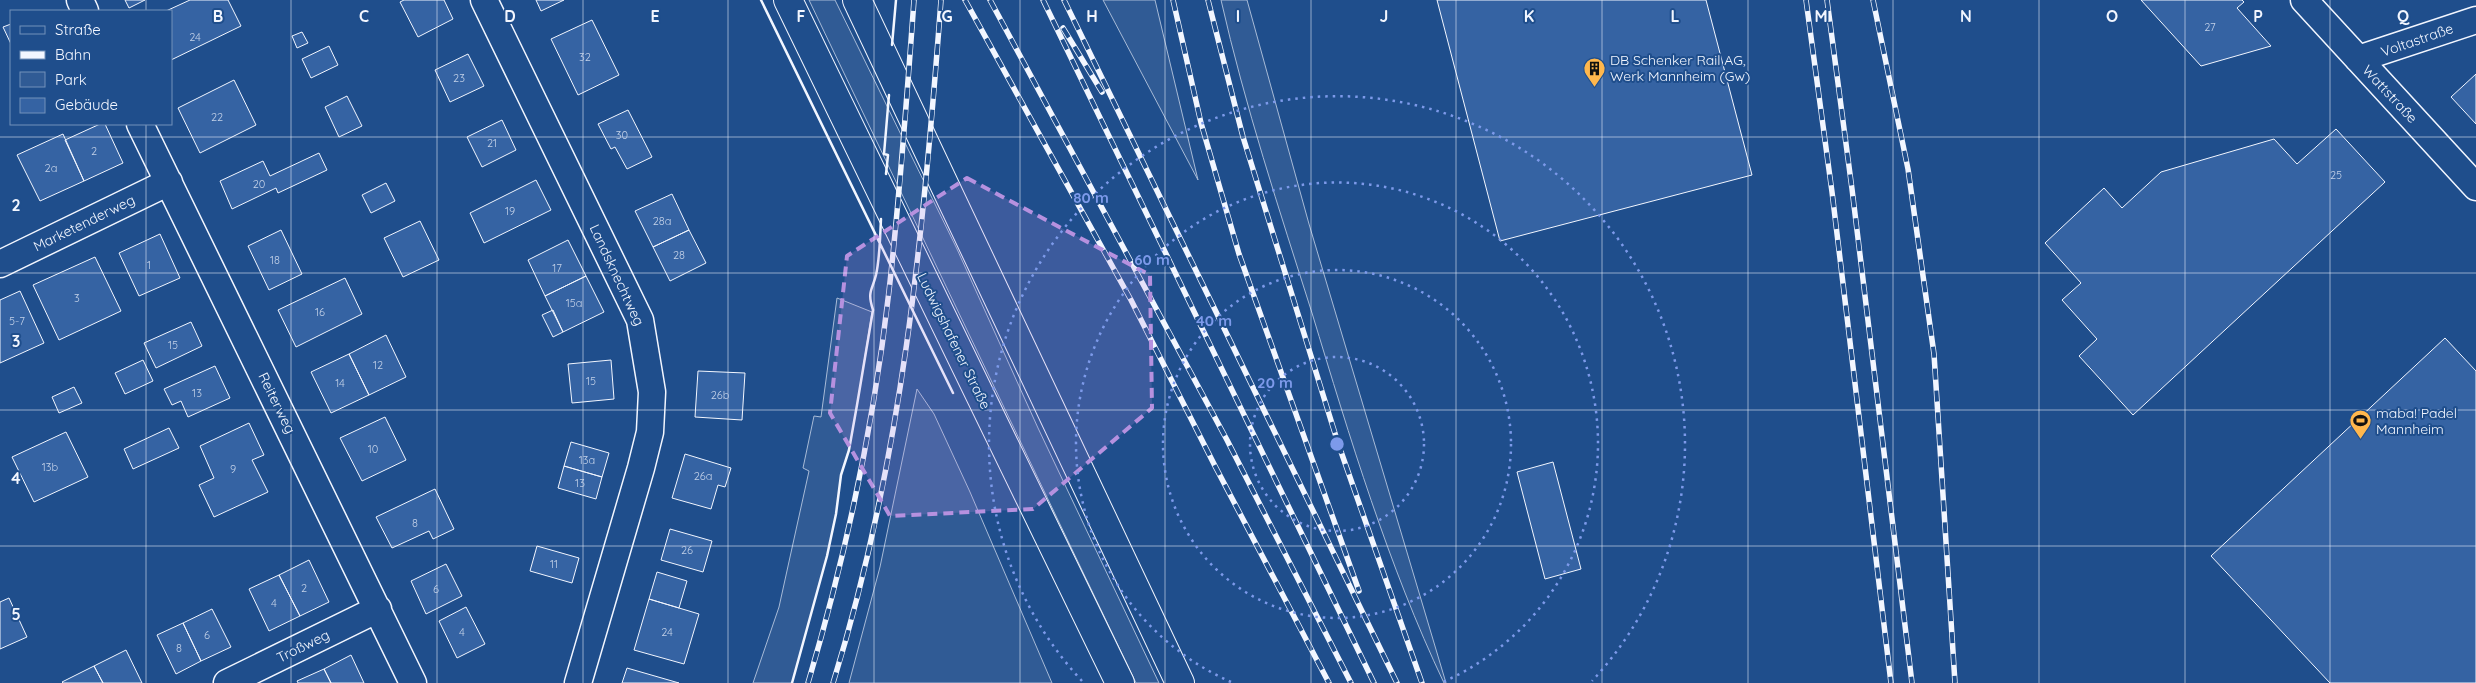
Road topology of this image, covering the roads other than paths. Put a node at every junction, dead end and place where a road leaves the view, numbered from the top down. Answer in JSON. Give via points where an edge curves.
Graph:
{"nodes":[{"id":1,"x":484,"y":0,"type":"edge"},
{"id":2,"x":788,"y":0,"type":"edge"},
{"id":3,"x":857,"y":0,"type":"edge"},
{"id":4,"x":2304,"y":0,"type":"edge"},
{"id":5,"x":2476,"y":20,"type":"edge"},
{"id":6,"x":2358,"y":59,"type":"junction"},
{"id":7,"x":140,"y":125,"type":"edge"},
{"id":8,"x":169,"y":182,"type":"junction"},
{"id":9,"x":2476,"y":187,"type":"edge"},
{"id":10,"x":0,"y":264,"type":"edge"},
{"id":11,"x":378,"y":609,"type":"junction"},
{"id":12,"x":227,"y":683,"type":"edge"},
{"id":13,"x":413,"y":683,"type":"edge"},
{"id":14,"x":578,"y":683,"type":"edge"},
{"id":15,"x":1120,"y":683,"type":"edge"},
{"id":16,"x":1180,"y":683,"type":"edge"}],
"edges":[{"from":1,"to":14,"type":"street","name":"Landsknechtweg","via":[[640,320],[648,357],[652,392],[650,432]]},
{"from":2,"to":15,"type":"main road","name":"Ludwigshafener Straße"},
{"from":3,"to":16,"type":"main road","via":[[1007,314],[1064,444]]},
{"from":4,"to":6,"type":"street","name":"Wattstraße"},
{"from":5,"to":6,"type":"street","name":"Voltastraße"},
{"from":6,"to":9,"type":"street","name":"Wattstraße"},
{"from":7,"to":8,"type":"street","name":"Reiterweg"},
{"from":8,"to":10,"type":"street","name":"Marketenderweg"},
{"from":8,"to":11,"type":"street","name":"Reiterweg"},
{"from":11,"to":12,"type":"street","name":"Troßweg"},
{"from":11,"to":13,"type":"street","name":"Reiterweg"}]}
